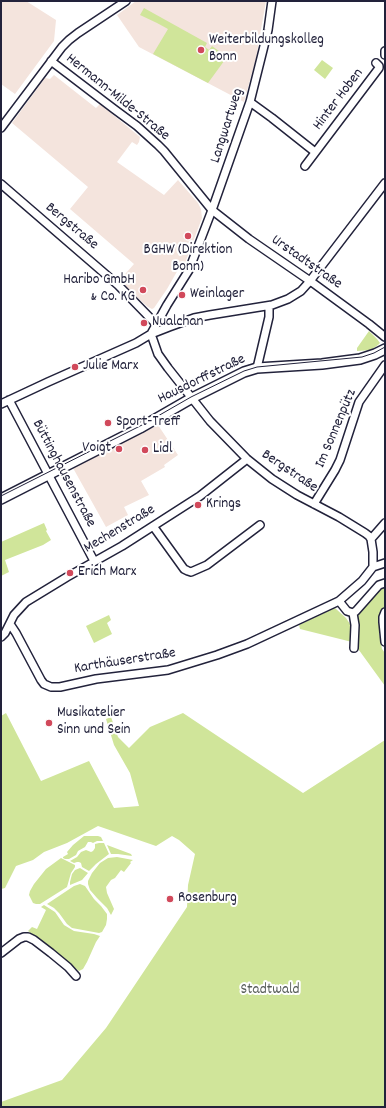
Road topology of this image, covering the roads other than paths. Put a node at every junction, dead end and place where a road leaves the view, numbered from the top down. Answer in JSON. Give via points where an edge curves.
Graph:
{"nodes":[{"id":1,"x":126,"y":1,"type":"edge"},
{"id":2,"x":272,"y":1,"type":"edge"},
{"id":3,"x":385,"y":51,"type":"edge"},
{"id":4,"x":385,"y":55,"type":"edge"},
{"id":5,"x":51,"y":61,"type":"junction"},
{"id":6,"x":376,"y":64,"type":"dead end"},
{"id":7,"x":250,"y":102,"type":"junction"},
{"id":8,"x":1,"y":128,"type":"edge"},
{"id":9,"x":315,"y":152,"type":"junction"},
{"id":10,"x":305,"y":166,"type":"dead end"},
{"id":11,"x":385,"y":183,"type":"edge"},
{"id":12,"x":1,"y":184,"type":"edge"},
{"id":13,"x":212,"y":210,"type":"junction"},
{"id":14,"x":310,"y":281,"type":"junction"},
{"id":15,"x":269,"y":306,"type":"junction"},
{"id":16,"x":156,"y":324,"type":"junction"},
{"id":17,"x":151,"y":334,"type":"junction"},
{"id":18,"x":385,"y":337,"type":"edge"},
{"id":19,"x":385,"y":349,"type":"edge"},
{"id":20,"x":385,"y":365,"type":"edge"},
{"id":21,"x":257,"y":368,"type":"junction"},
{"id":22,"x":192,"y":398,"type":"junction"},
{"id":23,"x":9,"y":400,"type":"junction"},
{"id":24,"x":1,"y":404,"type":"edge"},
{"id":25,"x":247,"y":459,"type":"junction"},
{"id":26,"x":48,"y":474,"type":"junction"},
{"id":27,"x":1,"y":499,"type":"edge"},
{"id":28,"x":314,"y":504,"type":"junction"},
{"id":29,"x":385,"y":523,"type":"edge"},
{"id":30,"x":260,"y":525,"type":"dead end"},
{"id":31,"x":153,"y":526,"type":"junction"},
{"id":32,"x":371,"y":539,"type":"junction"},
{"id":33,"x":94,"y":561,"type":"junction"},
{"id":34,"x":385,"y":563,"type":"edge"},
{"id":35,"x":373,"y":567,"type":"junction"},
{"id":36,"x":385,"y":583,"type":"edge"},
{"id":37,"x":339,"y":601,"type":"junction"},
{"id":38,"x":385,"y":612,"type":"edge"},
{"id":39,"x":352,"y":613,"type":"junction"},
{"id":40,"x":10,"y":624,"type":"junction"},
{"id":41,"x":1,"y":637,"type":"edge"},
{"id":42,"x":385,"y":642,"type":"edge"},
{"id":43,"x":354,"y":648,"type":"dead end"},
{"id":44,"x":1,"y":953,"type":"edge"},
{"id":45,"x":76,"y":976,"type":"dead end"}],
"edges":[{"from":1,"to":5,"type":"street","via":[[69,40]]},
{"from":2,"to":7,"type":"street","name":"Langwartweg","via":[[268,30]]},
{"from":3,"to":4,"type":"street"},
{"from":5,"to":8,"type":"street"},
{"from":5,"to":13,"type":"street","name":"Hermann-Milde-Straße","via":[[158,145]]},
{"from":6,"to":9,"type":"street","name":"Hinter Hoben","via":[[379,68]]},
{"from":7,"to":9,"type":"street","name":"Hinter Hoben"},
{"from":7,"to":13,"type":"street","name":"Langwartweg"},
{"from":9,"to":10,"type":"street","name":"Hinter Hoben"},
{"from":11,"to":14,"type":"street"},
{"from":12,"to":16,"type":"street","name":"Bergstraße","via":[[118,285]]},
{"from":13,"to":14,"type":"street","name":"Urstadtstraße"},
{"from":13,"to":16,"type":"street","name":"Langwartweg","via":[[189,270]]},
{"from":14,"to":15,"type":"street","via":[[301,291],[288,299]]},
{"from":14,"to":18,"type":"street","name":"Urstadtstraße"},
{"from":15,"to":17,"type":"street","via":[[194,318]]},
{"from":15,"to":21,"type":"street","via":[[269,317]]},
{"from":16,"to":17,"type":"street","name":"Langwartweg"},
{"from":17,"to":22,"type":"street","name":"Bergstraße","via":[[158,354]]},
{"from":17,"to":23,"type":"street"},
{"from":19,"to":21,"type":"main road","name":"Hausdorffstraße","via":[[360,359]]},
{"from":20,"to":28,"type":"street","name":"Im Sonnenpütz","via":[[360,402],[340,460]]},
{"from":21,"to":22,"type":"main road","name":"Hausdorffstraße"},
{"from":22,"to":25,"type":"street","name":"Bergstraße","via":[[210,421]]},
{"from":22,"to":26,"type":"main road","name":"Hausdorffstraße","via":[[140,428]]},
{"from":23,"to":24,"type":"street"},
{"from":23,"to":26,"type":"street","name":"Büttinghausenstraße"},
{"from":25,"to":28,"type":"street","name":"Bergstraße","via":[[272,479]]},
{"from":25,"to":31,"type":"street","name":"Mechenstraße","via":[[200,496]]},
{"from":26,"to":27,"type":"main road","name":"Hausdorffstraße"},
{"from":26,"to":33,"type":"street","name":"Büttinghausenstraße"},
{"from":28,"to":32,"type":"street","name":"Bergstraße"},
{"from":29,"to":32,"type":"street"},
{"from":30,"to":31,"type":"street","via":[[207,565],[191,572],[184,569]]},
{"from":31,"to":33,"type":"street","name":"Mechenstraße"},
{"from":32,"to":35,"type":"street"},
{"from":33,"to":40,"type":"street","name":"Mechenstraße","via":[[26,602],[14,615]]},
{"from":34,"to":35,"type":"street"},
{"from":35,"to":37,"type":"street","via":[[362,582]]},
{"from":36,"to":39,"type":"street","via":[[379,585]]},
{"from":37,"to":39,"type":"street"},
{"from":37,"to":40,"type":"street","name":"Karthäuserstraße","via":[[247,644],[217,655],[156,672],[56,687],[47,686],[41,680]]},
{"from":38,"to":42,"type":"street","via":[[382,622]]},
{"from":39,"to":43,"type":"street","via":[[355,625]]},
{"from":40,"to":41,"type":"street","name":"Mechenstraße"},
{"from":44,"to":45,"type":"street","via":[[19,939],[28,937],[51,953]]}]}
